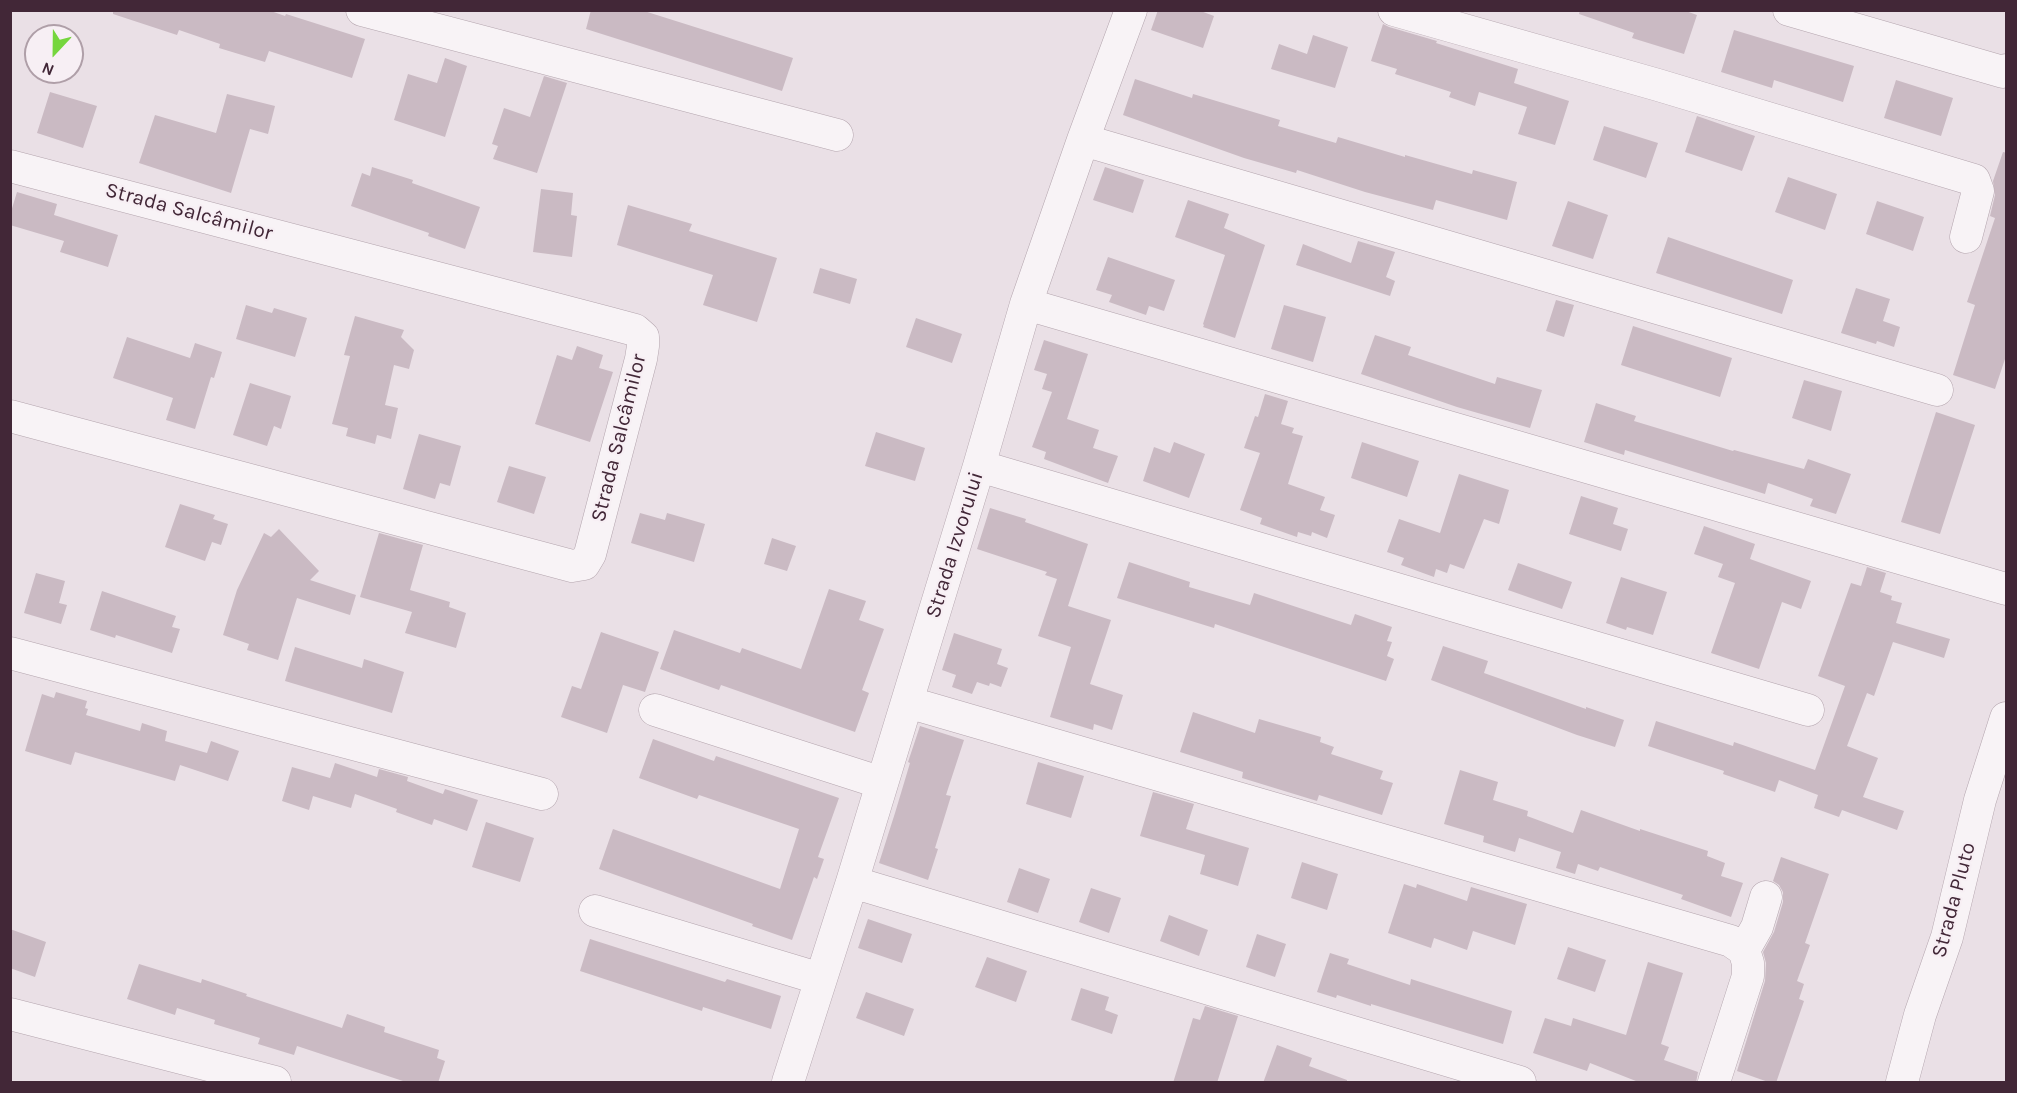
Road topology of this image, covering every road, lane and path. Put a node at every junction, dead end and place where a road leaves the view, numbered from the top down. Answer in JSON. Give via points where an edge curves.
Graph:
{"nodes":[{"id":1,"x":362,"y":10,"type":"edge"},
{"id":2,"x":1131,"y":10,"type":"edge"},
{"id":3,"x":1394,"y":10,"type":"edge"},
{"id":4,"x":1790,"y":10,"type":"edge"},
{"id":5,"x":2007,"y":70,"type":"edge"},
{"id":6,"x":837,"y":135,"type":"dead end"},
{"id":7,"x":1083,"y":140,"type":"junction"},
{"id":8,"x":10,"y":166,"type":"edge"},
{"id":9,"x":1965,"y":237,"type":"dead end"},
{"id":10,"x":1026,"y":304,"type":"junction"},
{"id":11,"x":1937,"y":390,"type":"dead end"},
{"id":12,"x":10,"y":416,"type":"edge"},
{"id":13,"x":979,"y":466,"type":"junction"},
{"id":14,"x":2007,"y":589,"type":"edge"},
{"id":15,"x":10,"y":653,"type":"edge"},
{"id":16,"x":907,"y":702,"type":"junction"},
{"id":17,"x":1808,"y":710,"type":"dead end"},
{"id":18,"x":655,"y":711,"type":"dead end"},
{"id":19,"x":2007,"y":718,"type":"edge"},
{"id":20,"x":882,"y":783,"type":"junction"},
{"id":21,"x":542,"y":794,"type":"dead end"},
{"id":22,"x":852,"y":882,"type":"junction"},
{"id":23,"x":1766,"y":897,"type":"dead end"},
{"id":24,"x":595,"y":911,"type":"dead end"},
{"id":25,"x":1744,"y":950,"type":"junction"},
{"id":26,"x":821,"y":979,"type":"junction"},
{"id":27,"x":10,"y":1014,"type":"edge"},
{"id":28,"x":1457,"y":1073,"type":"edge"},
{"id":29,"x":275,"y":1083,"type":"edge"},
{"id":30,"x":788,"y":1083,"type":"edge"},
{"id":31,"x":1520,"y":1083,"type":"edge"},
{"id":32,"x":1714,"y":1083,"type":"edge"},
{"id":33,"x":1902,"y":1083,"type":"edge"}],
"edges":[{"from":1,"to":6,"type":"street"},
{"from":2,"to":7,"type":"street","name":"Strada Izvorului"},
{"from":3,"to":9,"type":"street","via":[[1974,180],[1978,191]]},
{"from":4,"to":5,"type":"street"},
{"from":7,"to":10,"type":"street","name":"Strada Izvorului"},
{"from":7,"to":11,"type":"street"},
{"from":8,"to":12,"type":"street","name":"Strada Salcâmilor","via":[[634,330],[643,337],[643,346],[590,554],[584,564],[572,566]]},
{"from":10,"to":13,"type":"street","name":"Strada Izvorului"},
{"from":10,"to":14,"type":"street"},
{"from":13,"to":16,"type":"street","name":"Strada Izvorului"},
{"from":13,"to":17,"type":"street"},
{"from":15,"to":21,"type":"street"},
{"from":16,"to":20,"type":"street","name":"Strada Izvorului"},
{"from":16,"to":25,"type":"street","via":[[1701,931]]},
{"from":18,"to":20,"type":"street"},
{"from":19,"to":33,"type":"street","name":"Strada Pluto","via":[[1980,800],[1947,937]]},
{"from":20,"to":22,"type":"street","name":"Strada Izvorului"},
{"from":22,"to":26,"type":"street","name":"Strada Izvorului"},
{"from":22,"to":28,"type":"street"},
{"from":23,"to":25,"type":"street","via":[[1757,927]]},
{"from":24,"to":26,"type":"street"},
{"from":25,"to":32,"type":"street","via":[[1748,976]]},
{"from":26,"to":30,"type":"street","name":"Strada Izvorului"},
{"from":27,"to":29,"type":"street"},
{"from":28,"to":31,"type":"street"}]}
